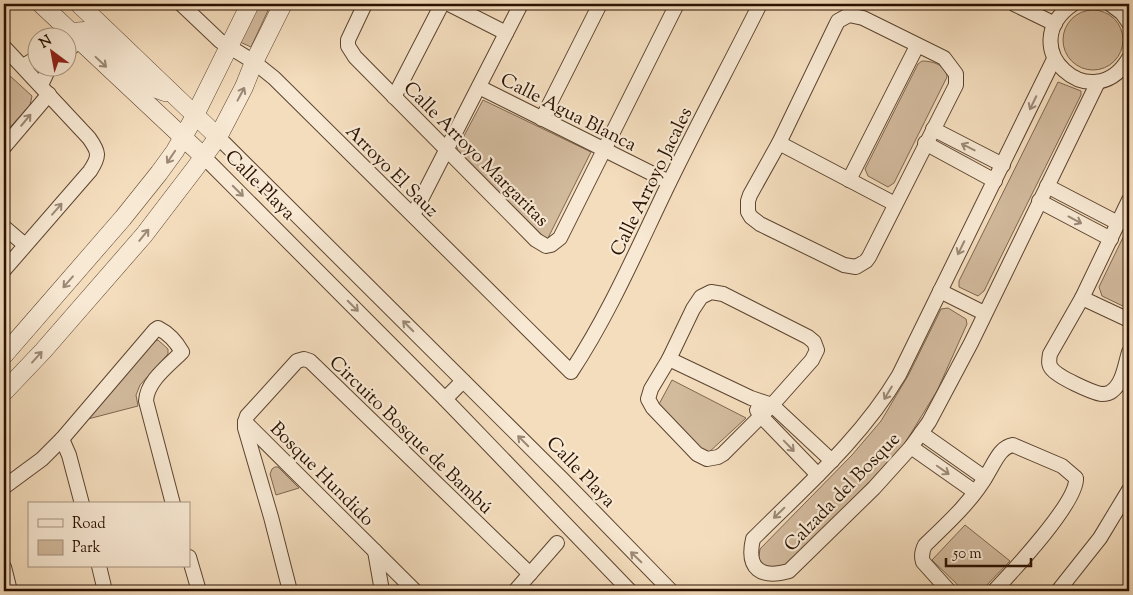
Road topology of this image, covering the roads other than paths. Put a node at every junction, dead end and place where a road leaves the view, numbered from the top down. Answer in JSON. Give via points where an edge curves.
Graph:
{"nodes":[{"id":1,"x":41,"y":4,"type":"edge"},
{"id":2,"x":79,"y":4,"type":"edge"},
{"id":3,"x":181,"y":4,"type":"edge"},
{"id":4,"x":250,"y":4,"type":"edge"},
{"id":5,"x":283,"y":4,"type":"edge"},
{"id":6,"x":365,"y":4,"type":"edge"},
{"id":7,"x":442,"y":4,"type":"edge"},
{"id":8,"x":448,"y":4,"type":"edge"},
{"id":9,"x":521,"y":4,"type":"edge"},
{"id":10,"x":600,"y":4,"type":"edge"},
{"id":11,"x":677,"y":4,"type":"edge"},
{"id":12,"x":760,"y":4,"type":"edge"},
{"id":13,"x":1014,"y":4,"type":"edge"},
{"id":14,"x":1073,"y":4,"type":"edge"},
{"id":15,"x":1110,"y":4,"type":"edge"},
{"id":16,"x":1129,"y":21,"type":"edge"},
{"id":17,"x":1054,"y":24,"type":"junction"},
{"id":18,"x":60,"y":28,"type":"edge"},
{"id":19,"x":506,"y":33,"type":"junction"},
{"id":20,"x":78,"y":35,"type":"edge"},
{"id":21,"x":918,"y":46,"type":"junction"},
{"id":22,"x":78,"y":47,"type":"edge"},
{"id":23,"x":228,"y":47,"type":"junction"},
{"id":24,"x":6,"y":54,"type":"edge"},
{"id":25,"x":1129,"y":58,"type":"edge"},
{"id":26,"x":1054,"y":59,"type":"junction"},
{"id":27,"x":254,"y":62,"type":"junction"},
{"id":28,"x":28,"y":63,"type":"edge"},
{"id":29,"x":23,"y":66,"type":"junction"},
{"id":30,"x":47,"y":78,"type":"edge"},
{"id":31,"x":1098,"y":82,"type":"junction"},
{"id":32,"x":479,"y":87,"type":"junction"},
{"id":33,"x":45,"y":90,"type":"junction"},
{"id":34,"x":171,"y":93,"type":"junction"},
{"id":35,"x":394,"y":97,"type":"junction"},
{"id":36,"x":195,"y":114,"type":"junction"},
{"id":37,"x":542,"y":119,"type":"junction"},
{"id":38,"x":933,"y":129,"type":"junction"},
{"id":39,"x":218,"y":137,"type":"junction"},
{"id":40,"x":182,"y":138,"type":"junction"},
{"id":41,"x":779,"y":143,"type":"junction"},
{"id":42,"x":925,"y":144,"type":"junction"},
{"id":43,"x":4,"y":147,"type":"edge"},
{"id":44,"x":447,"y":148,"type":"junction"},
{"id":45,"x":604,"y":150,"type":"junction"},
{"id":46,"x":204,"y":157,"type":"junction"},
{"id":47,"x":1003,"y":165,"type":"junction"},
{"id":48,"x":849,"y":180,"type":"junction"},
{"id":49,"x":995,"y":181,"type":"junction"},
{"id":50,"x":669,"y":182,"type":"junction"},
{"id":51,"x":1047,"y":186,"type":"junction"},
{"id":52,"x":1129,"y":200,"type":"edge"},
{"id":53,"x":1039,"y":201,"type":"junction"},
{"id":54,"x":895,"y":204,"type":"junction"},
{"id":55,"x":413,"y":215,"type":"junction"},
{"id":56,"x":1118,"y":223,"type":"junction"},
{"id":57,"x":4,"y":227,"type":"edge"},
{"id":58,"x":1111,"y":239,"type":"junction"},
{"id":59,"x":25,"y":245,"type":"junction"},
{"id":60,"x":4,"y":270,"type":"edge"},
{"id":61,"x":940,"y":291,"type":"junction"},
{"id":62,"x":1082,"y":298,"type":"junction"},
{"id":63,"x":984,"y":313,"type":"junction"},
{"id":64,"x":1129,"y":320,"type":"edge"},
{"id":65,"x":1129,"y":352,"type":"edge"},
{"id":66,"x":4,"y":355,"type":"edge"},
{"id":67,"x":669,"y":359,"type":"junction"},
{"id":68,"x":571,"y":372,"type":"joint"},
{"id":69,"x":463,"y":380,"type":"junction"},
{"id":70,"x":4,"y":392,"type":"edge"},
{"id":71,"x":751,"y":398,"type":"junction"},
{"id":72,"x":446,"y":399,"type":"junction"},
{"id":73,"x":772,"y":405,"type":"junction"},
{"id":74,"x":761,"y":416,"type":"junction"},
{"id":75,"x":245,"y":422,"type":"junction"},
{"id":76,"x":921,"y":433,"type":"junction"},
{"id":77,"x":62,"y":440,"type":"junction"},
{"id":78,"x":910,"y":447,"type":"junction"},
{"id":79,"x":832,"y":460,"type":"junction"},
{"id":80,"x":818,"y":475,"type":"junction"},
{"id":81,"x":985,"y":478,"type":"junction"},
{"id":82,"x":4,"y":487,"type":"edge"},
{"id":83,"x":1129,"y":490,"type":"edge"},
{"id":84,"x":975,"y":492,"type":"junction"},
{"id":85,"x":81,"y":502,"type":"edge"},
{"id":86,"x":172,"y":502,"type":"edge"},
{"id":87,"x":557,"y":543,"type":"dead end"},
{"id":88,"x":375,"y":551,"type":"junction"},
{"id":89,"x":190,"y":560,"type":"edge"},
{"id":90,"x":4,"y":567,"type":"edge"},
{"id":91,"x":99,"y":568,"type":"edge"},
{"id":92,"x":530,"y":574,"type":"junction"},
{"id":93,"x":10,"y":591,"type":"edge"},
{"id":94,"x":105,"y":591,"type":"edge"},
{"id":95,"x":199,"y":591,"type":"edge"},
{"id":96,"x":290,"y":591,"type":"edge"},
{"id":97,"x":382,"y":591,"type":"edge"},
{"id":98,"x":415,"y":591,"type":"edge"},
{"id":99,"x":515,"y":591,"type":"edge"},
{"id":100,"x":630,"y":591,"type":"edge"},
{"id":101,"x":671,"y":591,"type":"edge"},
{"id":102,"x":949,"y":591,"type":"edge"},
{"id":103,"x":994,"y":591,"type":"edge"},
{"id":104,"x":1058,"y":591,"type":"edge"}],
"edges":[{"from":1,"to":18,"type":"street","name":"Calle Playa"},
{"from":2,"to":34,"type":"street","name":"Calle Playa"},
{"from":3,"to":23,"type":"street","name":"Arroyo El Sauz"},
{"from":4,"to":23,"type":"street"},
{"from":5,"to":27,"type":"street"},
{"from":6,"to":35,"type":"street","name":"Calle Arroyo Margaritas","via":[[348,46]]},
{"from":7,"to":35,"type":"street"},
{"from":8,"to":19,"type":"street"},
{"from":9,"to":19,"type":"street"},
{"from":10,"to":37,"type":"street"},
{"from":11,"to":45,"type":"street","name":"Calle Arroyo Margaritas"},
{"from":12,"to":50,"type":"street","name":"Calle Arroyo Jacales"},
{"from":13,"to":17,"type":"street"},
{"from":14,"to":17,"type":"street"},
{"from":15,"to":16,"type":"street"},
{"from":17,"to":26,"type":"street","via":[[1051,33]]},
{"from":19,"to":32,"type":"street"},
{"from":20,"to":34,"type":"street","via":[[85,31],[90,33],[146,85]]},
{"from":21,"to":38,"type":"street","via":[[944,58],[956,74],[956,85]]},
{"from":21,"to":41,"type":"street","via":[[863,18],[844,17],[835,27]]},
{"from":21,"to":48,"type":"street"},
{"from":22,"to":40,"type":"street","name":"Calle Playa","one_way":true},
{"from":23,"to":27,"type":"street","name":"Arroyo El Sauz"},
{"from":23,"to":36,"type":"street"},
{"from":24,"to":29,"type":"street"},
{"from":25,"to":31,"type":"street","via":[[1117,73]]},
{"from":26,"to":31,"type":"street","via":[[1072,77]]},
{"from":26,"to":47,"type":"street","name":"Calzada del Bosque","one_way":true},
{"from":39,"to":27,"type":"street","one_way":true},
{"from":27,"to":55,"type":"street","name":"Arroyo El Sauz"},
{"from":28,"to":29,"type":"street"},
{"from":29,"to":33,"type":"street"},
{"from":30,"to":33,"type":"street"},
{"from":31,"to":51,"type":"street","name":"Calzada del Bosque"},
{"from":32,"to":37,"type":"street","name":"Calle Agua Blanca"},
{"from":32,"to":44,"type":"street"},
{"from":43,"to":33,"type":"street","one_way":true},
{"from":59,"to":33,"type":"street","one_way":true,"via":[[90,170],[98,155],[89,138]]},
{"from":34,"to":36,"type":"street","name":"Calle Playa"},
{"from":35,"to":44,"type":"street","name":"Calle Arroyo Margaritas"},
{"from":36,"to":39,"type":"street","name":"Calle Playa"},
{"from":36,"to":40,"type":"street"},
{"from":37,"to":45,"type":"street","name":"Calle Agua Blanca"},
{"from":38,"to":42,"type":"street"},
{"from":47,"to":38,"type":"street","one_way":true},
{"from":39,"to":46,"type":"street"},
{"from":69,"to":39,"type":"street","name":"Calle Playa","one_way":true},
{"from":40,"to":46,"type":"street","name":"Calle Playa"},
{"from":40,"to":66,"type":"street","one_way":true,"via":[[160,173],[129,211]]},
{"from":41,"to":48,"type":"street"},
{"from":41,"to":54,"type":"street","via":[[748,201],[748,212],[760,224],[856,268],[869,257]]},
{"from":42,"to":49,"type":"street"},
{"from":42,"to":54,"type":"street"},
{"from":44,"to":45,"type":"street","name":"Calle Arroyo Margaritas","via":[[536,240],[546,246],[560,238]]},
{"from":44,"to":55,"type":"street"},
{"from":45,"to":50,"type":"street","name":"Calle Agua Blanca"},
{"from":70,"to":46,"type":"street","one_way":true,"via":[[144,235]]},
{"from":46,"to":72,"type":"street","name":"Calle Playa","one_way":true},
{"from":47,"to":49,"type":"street","name":"Calzada del Bosque"},
{"from":48,"to":54,"type":"street"},
{"from":49,"to":61,"type":"street","name":"Calzada del Bosque","one_way":true},
{"from":50,"to":68,"type":"street","name":"Calle Arroyo Jacales","via":[[624,276]]},
{"from":51,"to":53,"type":"street","name":"Calzada del Bosque"},
{"from":51,"to":56,"type":"street"},
{"from":52,"to":56,"type":"street"},
{"from":53,"to":58,"type":"street","one_way":true},
{"from":53,"to":63,"type":"street","name":"Calzada del Bosque"},
{"from":55,"to":68,"type":"street","name":"Arroyo El Sauz"},
{"from":56,"to":58,"type":"street"},
{"from":57,"to":59,"type":"street"},
{"from":58,"to":62,"type":"street"},
{"from":59,"to":60,"type":"street"},
{"from":61,"to":63,"type":"street"},
{"from":61,"to":79,"type":"street","name":"Calzada del Bosque","one_way":true,"via":[[885,399]]},
{"from":62,"to":64,"type":"street"},
{"from":62,"to":65,"type":"street","via":[[1050,354],[1051,368],[1060,376],[1092,391],[1108,394],[1119,382]]},
{"from":63,"to":76,"type":"street","name":"Calzada del Bosque","via":[[940,403]]},
{"from":67,"to":71,"type":"street"},
{"from":67,"to":73,"type":"street","via":[[697,302],[706,293],[722,294],[808,337],[816,346],[812,360]]},
{"from":67,"to":74,"type":"street","via":[[648,394],[649,404],[702,457],[712,459],[723,454]]},
{"from":69,"to":72,"type":"street"},
{"from":101,"to":69,"type":"street","name":"Calle Playa","one_way":true},
{"from":71,"to":73,"type":"street"},
{"from":71,"to":74,"type":"street"},
{"from":72,"to":100,"type":"street","name":"Calle Playa"},
{"from":73,"to":74,"type":"street"},
{"from":73,"to":79,"type":"street"},
{"from":74,"to":80,"type":"street","one_way":true},
{"from":75,"to":88,"type":"street","name":"Bosque Hundido"},
{"from":75,"to":92,"type":"street","name":"Circuito Bosque de Bambú","via":[[297,362],[310,361]]},
{"from":75,"to":96,"type":"street"},
{"from":76,"to":78,"type":"street","name":"Calzada del Bosque"},
{"from":76,"to":81,"type":"street"},
{"from":77,"to":82,"type":"street"},
{"from":77,"to":85,"type":"street"},
{"from":77,"to":86,"type":"street","via":[[155,330],[163,330],[182,352],[153,382],[146,402]]},
{"from":80,"to":78,"type":"street","name":"Calzada del Bosque","one_way":true,"via":[[753,539],[751,558],[760,571],[772,574],[789,571],[868,494]]},
{"from":78,"to":84,"type":"street","one_way":true},
{"from":79,"to":80,"type":"street","name":"Calzada del Bosque"},
{"from":81,"to":84,"type":"street"},
{"from":81,"to":103,"type":"street","via":[[999,454],[1013,445],[1062,466],[1076,478],[1075,490],[1047,529]]},
{"from":83,"to":104,"type":"street","via":[[1100,538]]},
{"from":84,"to":102,"type":"street","via":[[925,545],[921,557]]},
{"from":87,"to":92,"type":"street"},
{"from":88,"to":97,"type":"street","name":"Bosque Hundido"},
{"from":88,"to":98,"type":"street","name":"Bosque Hundido"},
{"from":89,"to":95,"type":"street"},
{"from":90,"to":93,"type":"street"},
{"from":91,"to":94,"type":"street"},
{"from":92,"to":99,"type":"street"}]}
